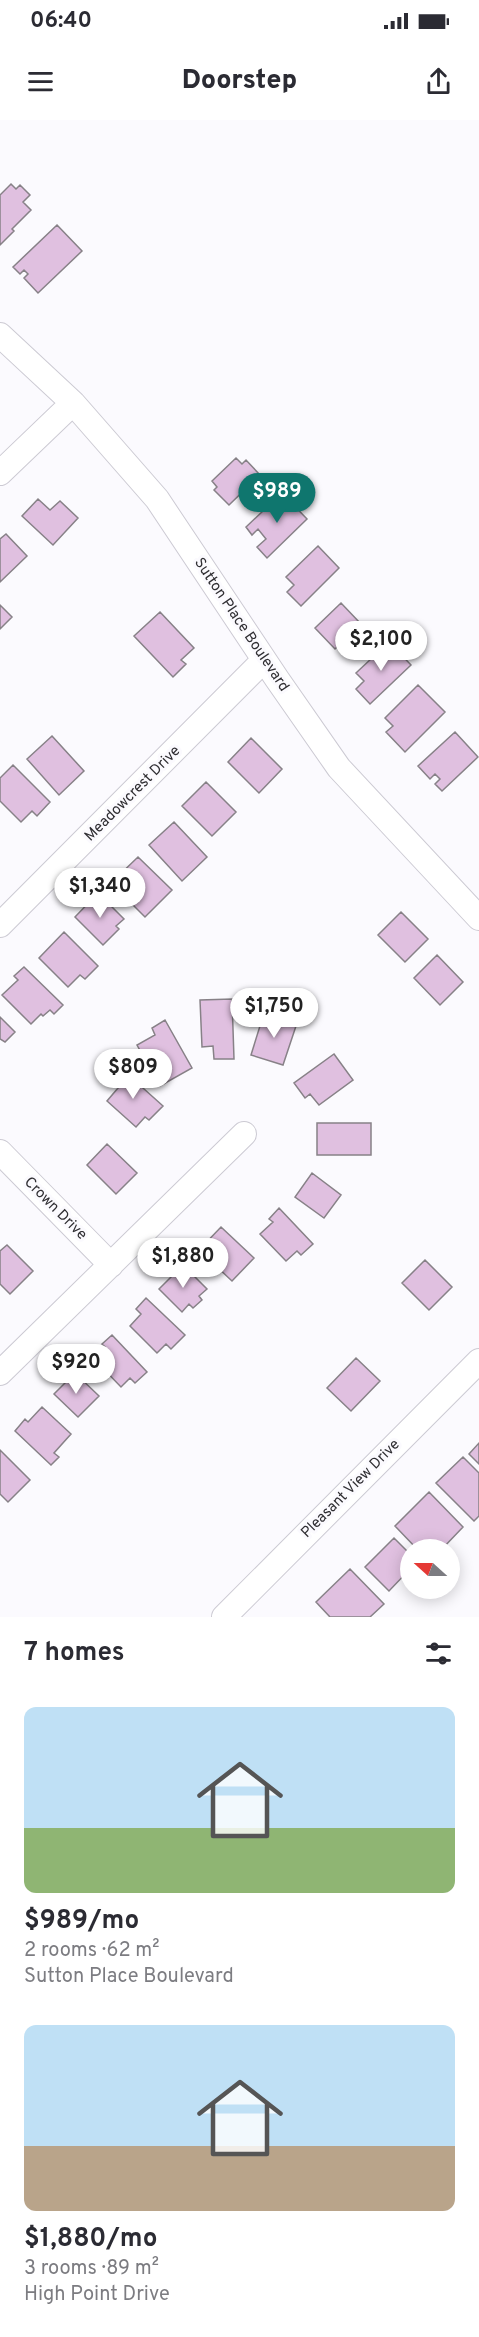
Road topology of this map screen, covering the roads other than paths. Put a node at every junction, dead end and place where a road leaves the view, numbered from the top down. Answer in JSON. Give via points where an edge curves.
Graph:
{"nodes":[{"id":1,"x":0,"y":335,"type":"edge"},
{"id":2,"x":73,"y":403,"type":"junction"},
{"id":3,"x":0,"y":473,"type":"edge"},
{"id":4,"x":264,"y":660,"type":"junction"},
{"id":5,"x":479,"y":918,"type":"edge"},
{"id":6,"x":0,"y":926,"type":"edge"},
{"id":7,"x":244,"y":1134,"type":"dead end"},
{"id":8,"x":0,"y":1152,"type":"edge"},
{"id":9,"x":111,"y":1265,"type":"junction"},
{"id":10,"x":479,"y":1361,"type":"edge"},
{"id":11,"x":0,"y":1373,"type":"edge"},
{"id":12,"x":224,"y":1617,"type":"edge"}],
"edges":[{"from":1,"to":2,"type":"street","name":"Sutton Place Boulevard"},
{"from":2,"to":3,"type":"street"},
{"from":2,"to":4,"type":"street","name":"Sutton Place Boulevard","via":[[157,499]]},
{"from":4,"to":5,"type":"street","name":"Sutton Place Boulevard","via":[[339,768]]},
{"from":4,"to":6,"type":"street","name":"Meadowcrest Drive"},
{"from":7,"to":9,"type":"street"},
{"from":8,"to":9,"type":"street","name":"Crown Drive"},
{"from":9,"to":11,"type":"street"},
{"from":10,"to":12,"type":"street","name":"Pleasant View Drive"}]}
